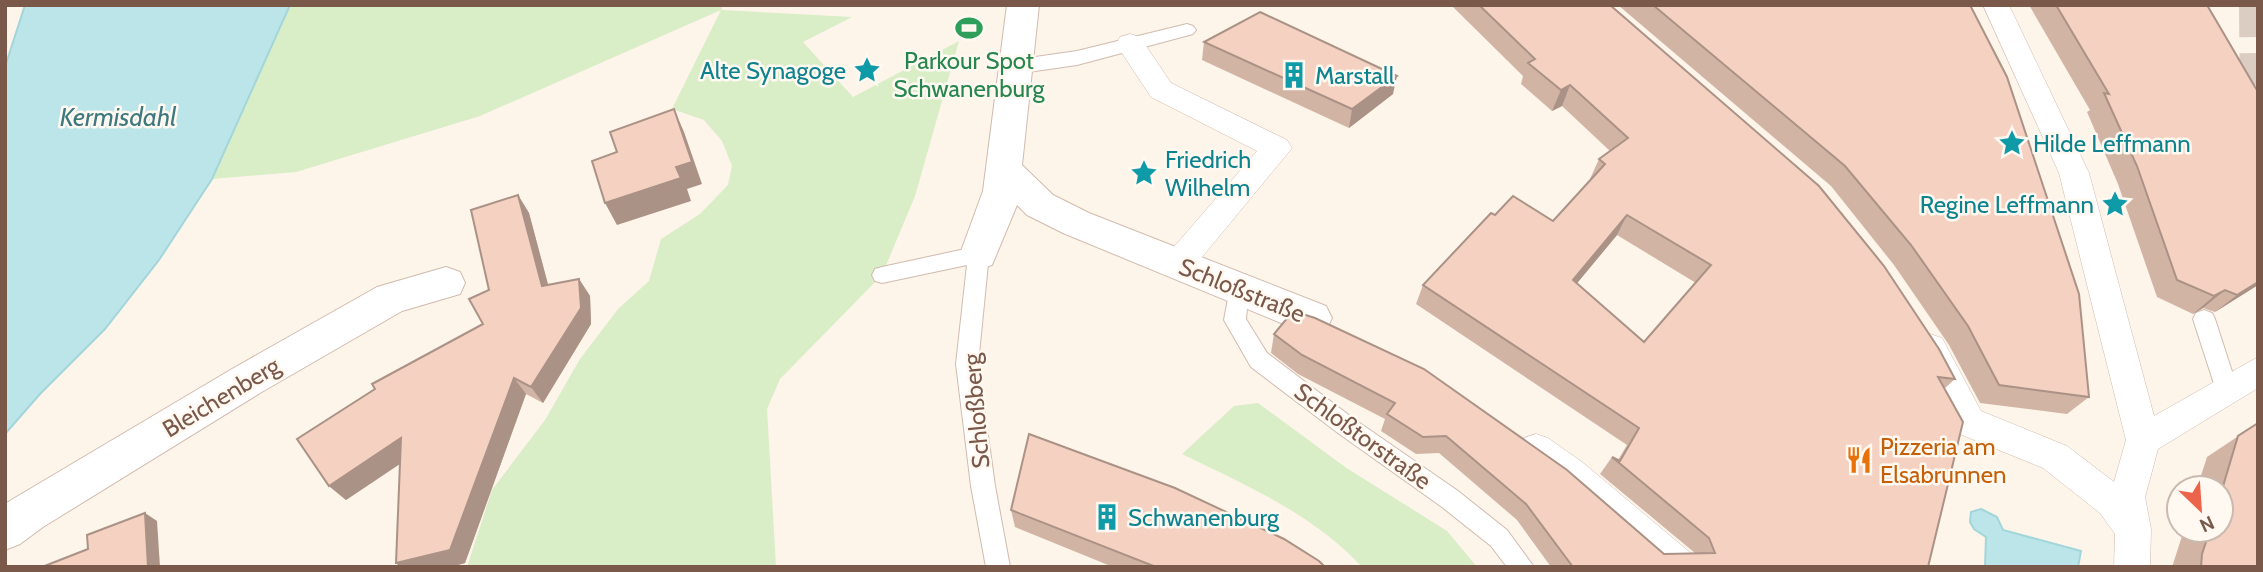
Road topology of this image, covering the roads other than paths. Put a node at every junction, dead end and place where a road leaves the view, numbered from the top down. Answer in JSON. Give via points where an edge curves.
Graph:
{"nodes":[{"id":1,"x":1023,"y":5,"type":"edge"},
{"id":2,"x":1996,"y":5,"type":"edge"},
{"id":3,"x":1187,"y":30,"type":"dead end"},
{"id":4,"x":1130,"y":44,"type":"junction"},
{"id":5,"x":1015,"y":67,"type":"junction"},
{"id":6,"x":1006,"y":171,"type":"junction"},
{"id":7,"x":979,"y":254,"type":"junction"},
{"id":8,"x":1178,"y":264,"type":"junction"},
{"id":9,"x":882,"y":275,"type":"dead end"},
{"id":10,"x":446,"y":283,"type":"dead end"},
{"id":11,"x":1238,"y":288,"type":"junction"},
{"id":12,"x":2204,"y":319,"type":"dead end"},
{"id":13,"x":1912,"y":321,"type":"edge"},
{"id":14,"x":1324,"y":324,"type":"edge"},
{"id":15,"x":2258,"y":372,"type":"edge"},
{"id":16,"x":2227,"y":390,"type":"junction"},
{"id":17,"x":1506,"y":427,"type":"edge"},
{"id":18,"x":2143,"y":440,"type":"junction"},
{"id":19,"x":2133,"y":529,"type":"junction"},
{"id":20,"x":5,"y":530,"type":"edge"},
{"id":21,"x":998,"y":567,"type":"edge"},
{"id":22,"x":1522,"y":567,"type":"edge"},
{"id":23,"x":1680,"y":567,"type":"edge"},
{"id":24,"x":2132,"y":567,"type":"edge"}],
"edges":[{"from":1,"to":5,"type":"street"},
{"from":2,"to":18,"type":"street","via":[[2074,173]]},
{"from":3,"to":4,"type":"lane"},
{"from":4,"to":5,"type":"lane"},
{"from":4,"to":8,"type":"street","via":[[1161,90],[1277,148]]},
{"from":5,"to":6,"type":"street","via":[[1004,152]]},
{"from":6,"to":7,"type":"street","via":[[991,229]]},
{"from":6,"to":8,"type":"street","name":"Schloßstraße","via":[[1040,205]]},
{"from":7,"to":9,"type":"lane"},
{"from":7,"to":21,"type":"lane","name":"Schloßberg","via":[[967,364]]},
{"from":8,"to":11,"type":"street","name":"Schloßstraße"},
{"from":10,"to":20,"type":"street","name":"Bleichenberg","via":[[391,298]]},
{"from":11,"to":14,"type":"street","name":"Schloßstraße"},
{"from":11,"to":22,"type":"lane","name":"Schloßtorstraße","via":[[1235,320],[1259,360],[1450,499],[1499,538]]},
{"from":12,"to":16,"type":"lane"},
{"from":13,"to":19,"type":"street","via":[[1969,422],[2054,457],[2112,502]]},
{"from":15,"to":16,"type":"street"},
{"from":16,"to":18,"type":"street"},
{"from":17,"to":23,"type":"street","via":[[1570,473]]},
{"from":18,"to":19,"type":"street","via":[[2127,497]]},
{"from":19,"to":24,"type":"street"}]}
